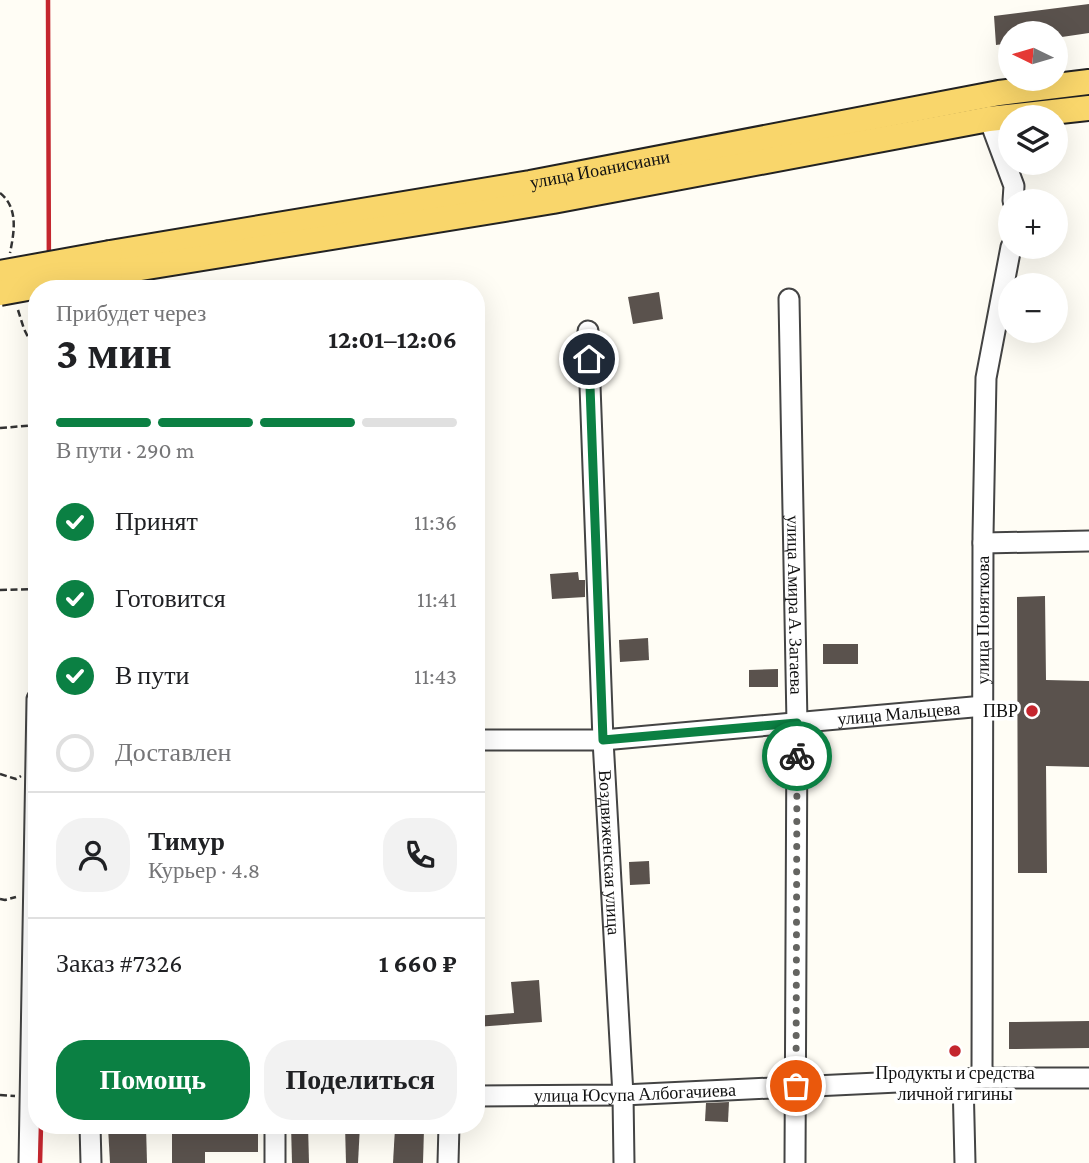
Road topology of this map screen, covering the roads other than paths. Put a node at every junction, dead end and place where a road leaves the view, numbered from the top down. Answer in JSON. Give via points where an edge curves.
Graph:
{"nodes":[{"id":1,"x":1089,"y":82,"type":"edge"},
{"id":2,"x":999,"y":93,"type":"junction"},
{"id":3,"x":967,"y":99,"type":"junction"},
{"id":4,"x":1089,"y":108,"type":"edge"},
{"id":5,"x":989,"y":120,"type":"junction"},
{"id":6,"x":1014,"y":189,"type":"edge"},
{"id":7,"x":1009,"y":259,"type":"edge"},
{"id":8,"x":110,"y":263,"type":"junction"},
{"id":9,"x":0,"y":273,"type":"edge"},
{"id":10,"x":48,"y":280,"type":"edge"},
{"id":11,"x":28,"y":285,"type":"edge"},
{"id":12,"x":0,"y":293,"type":"edge"},
{"id":13,"x":789,"y":299,"type":"dead end"},
{"id":14,"x":588,"y":331,"type":"dead end"},
{"id":15,"x":1089,"y":541,"type":"edge"},
{"id":16,"x":983,"y":543,"type":"junction"},
{"id":17,"x":984,"y":706,"type":"junction"},
{"id":18,"x":797,"y":723,"type":"junction"},
{"id":19,"x":485,"y":740,"type":"edge"},
{"id":20,"x":603,"y":740,"type":"junction"},
{"id":21,"x":972,"y":1078,"type":"junction"},
{"id":22,"x":1089,"y":1078,"type":"edge"},
{"id":23,"x":796,"y":1086,"type":"junction"},
{"id":24,"x":623,"y":1095,"type":"junction"},
{"id":25,"x":485,"y":1096,"type":"edge"},
{"id":26,"x":30,"y":1134,"type":"edge"},
{"id":27,"x":90,"y":1134,"type":"edge"},
{"id":28,"x":275,"y":1134,"type":"edge"},
{"id":29,"x":449,"y":1134,"type":"edge"},
{"id":30,"x":29,"y":1163,"type":"edge"},
{"id":31,"x":91,"y":1163,"type":"edge"},
{"id":32,"x":275,"y":1163,"type":"edge"},
{"id":33,"x":448,"y":1163,"type":"edge"},
{"id":34,"x":624,"y":1163,"type":"edge"},
{"id":35,"x":795,"y":1163,"type":"edge"},
{"id":36,"x":965,"y":1163,"type":"edge"}],
"edges":[{"from":1,"to":2,"type":"main road","name":"улица Иоанисиани"},
{"from":2,"to":3,"type":"main road","name":"улица Иоанисиани"},
{"from":2,"to":5,"type":"main road"},
{"from":3,"to":5,"type":"main road"},
{"from":3,"to":8,"type":"main road","name":"улица Иоанисиани"},
{"from":4,"to":5,"type":"main road","name":"улица Иоанисиани"},
{"from":5,"to":6,"type":"street"},
{"from":5,"to":8,"type":"main road","name":"улица Иоанисиани","via":[[553,201]]},
{"from":7,"to":16,"type":"street","name":"улица Поняткова","via":[[986,379]]},
{"from":8,"to":9,"type":"main road","bridge":true},
{"from":8,"to":10,"type":"main road","bridge":true},
{"from":11,"to":12,"type":"main road","bridge":true},
{"from":13,"to":18,"type":"street","name":"улица Амира А. Загаева"},
{"from":14,"to":20,"type":"street","name":"Воздвиженская улица"},
{"from":15,"to":16,"type":"street"},
{"from":16,"to":17,"type":"street","name":"улица Поняткова"},
{"from":17,"to":18,"type":"street","name":"улица Мальцева"},
{"from":17,"to":21,"type":"street","name":"улица Поняткова"},
{"from":18,"to":20,"type":"street","name":"улица Мальцева"},
{"from":18,"to":23,"type":"street","name":"улица Амира А. Загаева"},
{"from":19,"to":20,"type":"street","name":"улица Мальцева"},
{"from":20,"to":24,"type":"street","name":"Воздвиженская улица"},
{"from":21,"to":22,"type":"street","name":"улица Юсупа Албогачиева"},
{"from":21,"to":23,"type":"street","name":"улица Юсупа Албогачиева"},
{"from":21,"to":36,"type":"street","name":"улица Поняткова"},
{"from":23,"to":24,"type":"street","name":"улица Юсупа Албогачиева"},
{"from":23,"to":35,"type":"street","name":"улица Амира А. Загаева"},
{"from":24,"to":25,"type":"street","name":"улица Юсупа Албогачиева"},
{"from":24,"to":34,"type":"street","name":"Воздвиженская улица"},
{"from":26,"to":30,"type":"street"},
{"from":27,"to":31,"type":"street"},
{"from":28,"to":32,"type":"street"},
{"from":29,"to":33,"type":"street"}]}
